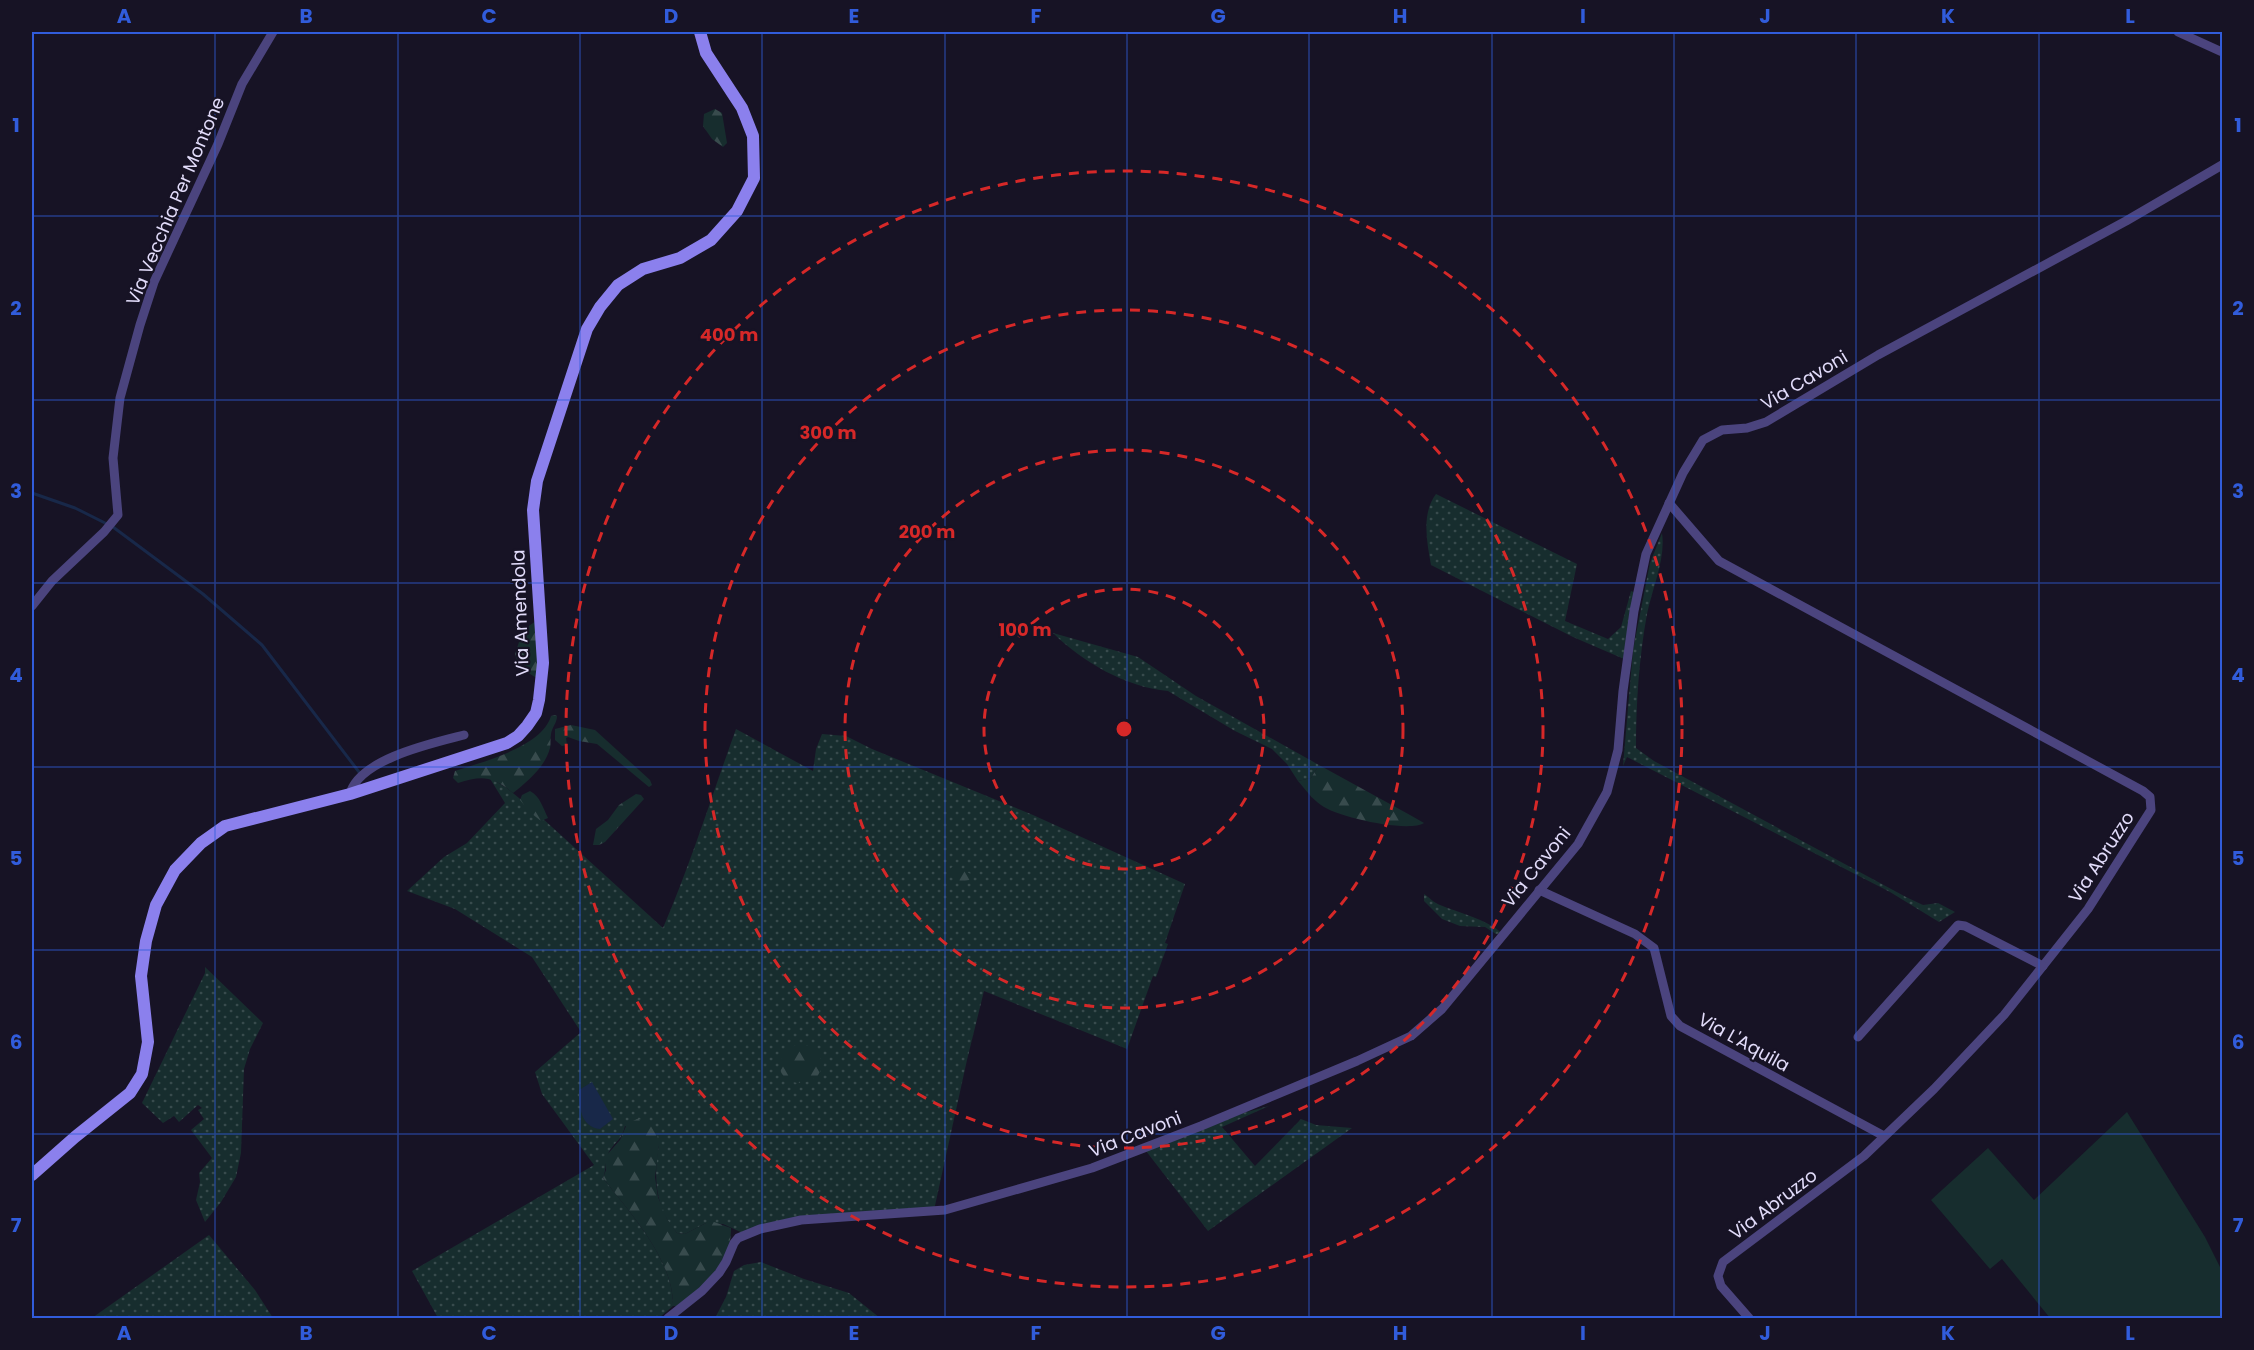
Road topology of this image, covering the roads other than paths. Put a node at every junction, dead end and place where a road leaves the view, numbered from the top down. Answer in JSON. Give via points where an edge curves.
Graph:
{"nodes":[{"id":1,"x":273,"y":32,"type":"edge"},
{"id":2,"x":699,"y":32,"type":"edge"},
{"id":3,"x":2178,"y":32,"type":"edge"},
{"id":4,"x":2223,"y":52,"type":"edge"},
{"id":5,"x":2223,"y":165,"type":"edge"},
{"id":6,"x":1669,"y":503,"type":"junction"},
{"id":7,"x":32,"y":606,"type":"edge"},
{"id":8,"x":464,"y":735,"type":"dead end"},
{"id":9,"x":350,"y":794,"type":"junction"},
{"id":10,"x":1539,"y":890,"type":"junction"},
{"id":11,"x":2043,"y":966,"type":"junction"},
{"id":12,"x":1858,"y":1037,"type":"dead end"},
{"id":13,"x":1884,"y":1136,"type":"junction"},
{"id":14,"x":32,"y":1175,"type":"edge"},
{"id":15,"x":668,"y":1318,"type":"edge"},
{"id":16,"x":1749,"y":1318,"type":"edge"}],
"edges":[{"from":1,"to":7,"type":"street","name":"Via Vecchia Per Montone","via":[[242,84],[154,282],[120,398],[113,458],[118,515],[51,581]]},
{"from":2,"to":9,"type":"main road","name":"Via Amendola","via":[[706,52],[742,108],[753,136],[754,178],[737,211],[711,240],[680,258],[643,269],[618,285],[587,329],[537,481],[533,510],[543,663],[536,713],[518,736],[507,743]]},
{"from":3,"to":4,"type":"street"},
{"from":5,"to":6,"type":"street","name":"Via Cavoni","via":[[1878,355],[1766,422],[1722,430],[1703,440]]},
{"from":6,"to":10,"type":"street","name":"Via Cavoni","via":[[1646,554],[1634,611],[1618,750],[1607,792],[1578,844]]},
{"from":6,"to":11,"type":"street","name":"Via Abruzzo","via":[[1725,565],[2150,797],[2151,810],[2088,909]]},
{"from":8,"to":9,"type":"street","via":[[398,755],[362,775],[352,784]]},
{"from":9,"to":14,"type":"main road","name":"Via Amendola","via":[[225,826],[201,843],[175,870],[156,904],[146,941],[141,976],[148,1041],[142,1074],[130,1093]]},
{"from":10,"to":13,"type":"street","name":"Via L'Aquila","via":[[1635,934],[1654,948],[1671,1016],[1680,1026]]},
{"from":10,"to":15,"type":"street","name":"Via Cavoni","via":[[1442,1009],[1411,1036],[1092,1168],[945,1210],[801,1220],[760,1229],[738,1238],[726,1262],[702,1292]]},
{"from":11,"to":12,"type":"street","via":[[1959,925]]},
{"from":11,"to":13,"type":"street","name":"Via Abruzzo","via":[[2004,1015]]},
{"from":13,"to":16,"type":"street","name":"Via Abruzzo","via":[[1864,1156],[1723,1262],[1718,1276],[1721,1286]]}]}
